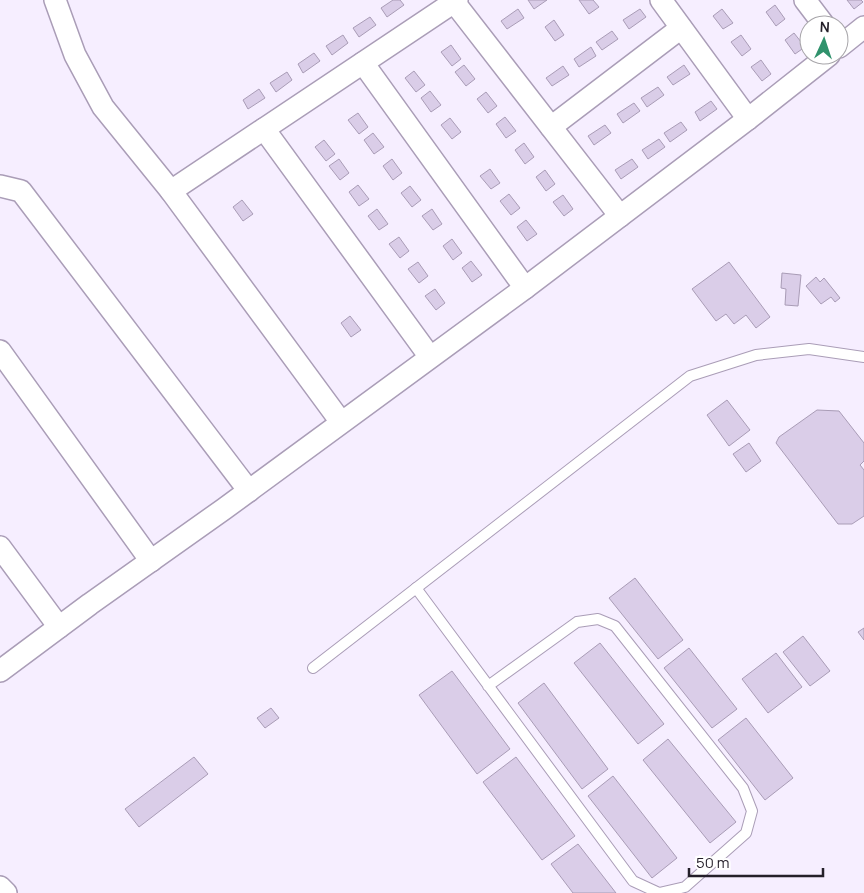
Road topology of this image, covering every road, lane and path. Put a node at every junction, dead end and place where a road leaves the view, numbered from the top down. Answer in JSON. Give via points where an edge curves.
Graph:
{"nodes":[{"id":1,"x":55,"y":0,"type":"edge"},
{"id":2,"x":661,"y":0,"type":"edge"},
{"id":3,"x":805,"y":0,"type":"edge"},
{"id":4,"x":456,"y":1,"type":"edge"},
{"id":5,"x":816,"y":15,"type":"edge"},
{"id":6,"x":864,"y":27,"type":"edge"},
{"id":7,"x":681,"y":28,"type":"junction"},
{"id":8,"x":849,"y":39,"type":"edge"},
{"id":9,"x":363,"y":63,"type":"junction"},
{"id":10,"x":816,"y":65,"type":"edge"},
{"id":11,"x":748,"y":119,"type":"junction"},
{"id":12,"x":551,"y":127,"type":"junction"},
{"id":13,"x":264,"y":129,"type":"junction"},
{"id":14,"x":0,"y":186,"type":"edge"},
{"id":15,"x":171,"y":192,"type":"junction"},
{"id":16,"x":620,"y":216,"type":"junction"},
{"id":17,"x":525,"y":288,"type":"junction"},
{"id":18,"x":0,"y":351,"type":"edge"},
{"id":19,"x":430,"y":357,"type":"junction"},
{"id":20,"x":864,"y":357,"type":"edge"},
{"id":21,"x":341,"y":422,"type":"junction"},
{"id":22,"x":249,"y":491,"type":"junction"},
{"id":23,"x":0,"y":547,"type":"edge"},
{"id":24,"x":151,"y":561,"type":"junction"},
{"id":25,"x":416,"y":588,"type":"junction"},
{"id":26,"x":59,"y":627,"type":"junction"},
{"id":27,"x":313,"y":668,"type":"dead end"},
{"id":28,"x":0,"y":671,"type":"edge"},
{"id":29,"x":488,"y":686,"type":"junction"},
{"id":30,"x":0,"y":887,"type":"edge"},
{"id":31,"x":6,"y":893,"type":"edge"}],
"edges":[{"from":1,"to":15,"type":"street","via":[[75,55],[103,107]]},
{"from":2,"to":7,"type":"street"},
{"from":3,"to":5,"type":"street"},
{"from":4,"to":9,"type":"street"},
{"from":4,"to":12,"type":"street"},
{"from":6,"to":8,"type":"street"},
{"from":7,"to":11,"type":"street"},
{"from":7,"to":12,"type":"street"},
{"from":9,"to":13,"type":"street"},
{"from":9,"to":17,"type":"street"},
{"from":10,"to":11,"type":"street"},
{"from":11,"to":16,"type":"street"},
{"from":12,"to":16,"type":"street"},
{"from":13,"to":15,"type":"street"},
{"from":13,"to":19,"type":"street"},
{"from":14,"to":22,"type":"street","via":[[21,191]]},
{"from":15,"to":21,"type":"street"},
{"from":16,"to":17,"type":"street"},
{"from":17,"to":19,"type":"street"},
{"from":18,"to":24,"type":"street"},
{"from":19,"to":21,"type":"street"},
{"from":20,"to":25,"type":"lane","via":[[809,349],[756,355],[690,376]]},
{"from":21,"to":22,"type":"street"},
{"from":22,"to":24,"type":"street"},
{"from":23,"to":26,"type":"street"},
{"from":24,"to":26,"type":"street"},
{"from":25,"to":27,"type":"lane"},
{"from":25,"to":29,"type":"lane"},
{"from":26,"to":28,"type":"street"},
{"from":29,"to":29,"type":"lane","via":[[633,882],[659,893],[685,887],[746,833],[752,811],[743,788],[615,626],[598,619],[577,622]]},
{"from":30,"to":31,"type":"street"}]}
